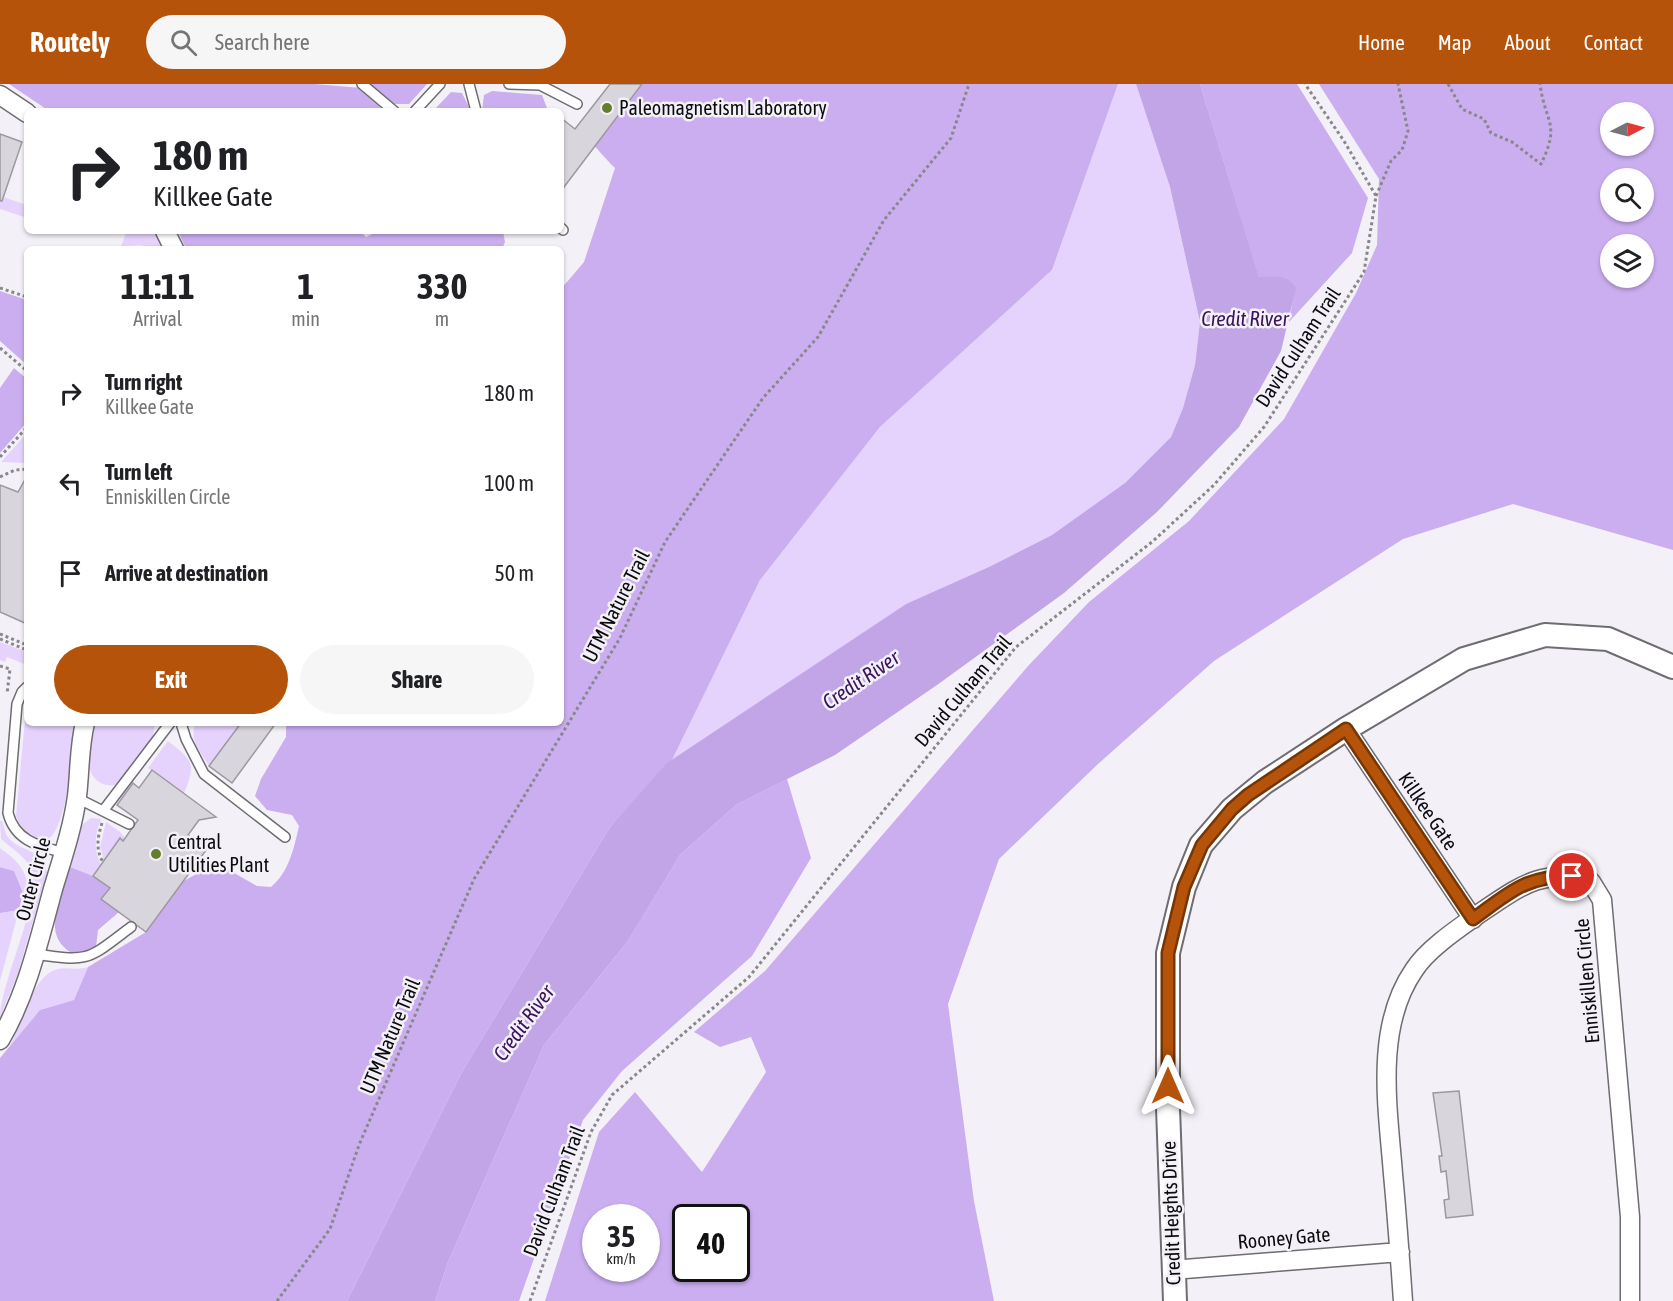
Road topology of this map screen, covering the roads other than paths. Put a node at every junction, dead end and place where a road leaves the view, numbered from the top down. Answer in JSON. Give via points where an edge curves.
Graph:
{"nodes":[{"id":1,"x":362,"y":84,"type":"edge"},
{"id":2,"x":440,"y":84,"type":"edge"},
{"id":3,"x":469,"y":84,"type":"edge"},
{"id":4,"x":509,"y":84,"type":"edge"},
{"id":5,"x":0,"y":94,"type":"edge"},
{"id":6,"x":577,"y":104,"type":"dead end"},
{"id":7,"x":390,"y":108,"type":"edge"},
{"id":8,"x":418,"y":108,"type":"edge"},
{"id":9,"x":475,"y":108,"type":"edge"},
{"id":10,"x":24,"y":111,"type":"edge"},
{"id":11,"x":1673,"y":667,"type":"edge"},
{"id":12,"x":24,"y":690,"type":"edge"},
{"id":13,"x":84,"y":726,"type":"edge"},
{"id":14,"x":168,"y":726,"type":"edge"},
{"id":15,"x":182,"y":726,"type":"edge"},
{"id":16,"x":1346,"y":729,"type":"junction"},
{"id":17,"x":77,"y":798,"type":"junction"},
{"id":18,"x":105,"y":812,"type":"junction"},
{"id":19,"x":129,"y":824,"type":"dead end"},
{"id":20,"x":285,"y":837,"type":"dead end"},
{"id":21,"x":64,"y":853,"type":"junction"},
{"id":22,"x":1473,"y":919,"type":"junction"},
{"id":23,"x":131,"y":927,"type":"dead end"},
{"id":24,"x":35,"y":954,"type":"junction"},
{"id":25,"x":0,"y":1040,"type":"edge"},
{"id":26,"x":1400,"y":1252,"type":"junction"},
{"id":27,"x":1172,"y":1270,"type":"junction"},
{"id":28,"x":1175,"y":1301,"type":"edge"},
{"id":29,"x":1403,"y":1301,"type":"edge"},
{"id":30,"x":1630,"y":1301,"type":"edge"}],
"edges":[{"from":1,"to":7,"type":"lane"},
{"from":2,"to":8,"type":"lane"},
{"from":3,"to":9,"type":"lane"},
{"from":4,"to":6,"type":"lane","via":[[540,85]]},
{"from":5,"to":10,"type":"street"},
{"from":11,"to":16,"type":"street","name":"Credit Heights Drive","via":[[1608,639],[1545,635],[1464,659]]},
{"from":12,"to":21,"type":"lane","via":[[17,704],[8,813],[14,829],[26,840]]},
{"from":13,"to":17,"type":"street","name":"Outer Circle"},
{"from":14,"to":18,"type":"lane"},
{"from":15,"to":20,"type":"lane","via":[[204,774]]},
{"from":16,"to":22,"type":"street","name":"Killkee Gate"},
{"from":16,"to":27,"type":"street","name":"Credit Heights Drive","via":[[1265,782],[1232,809],[1202,845],[1184,887],[1168,953]]},
{"from":17,"to":18,"type":"lane"},
{"from":17,"to":21,"type":"street","name":"Outer Circle"},
{"from":18,"to":19,"type":"lane"},
{"from":21,"to":24,"type":"street","name":"Outer Circle"},
{"from":22,"to":26,"type":"street","name":"Enniskillen Circle","via":[[1414,970],[1392,1026],[1388,1106]]},
{"from":22,"to":30,"type":"street","name":"Enniskillen Circle","via":[[1520,886],[1548,876],[1572,876],[1591,882],[1602,900],[1630,1217]]},
{"from":23,"to":24,"type":"lane","via":[[91,957],[74,960]]},
{"from":24,"to":25,"type":"street","name":"Outer Circle"},
{"from":26,"to":27,"type":"street","name":"Rooney Gate"},
{"from":26,"to":29,"type":"street","name":"Enniskillen Circle"},
{"from":27,"to":28,"type":"street","name":"Credit Heights Drive"}]}
